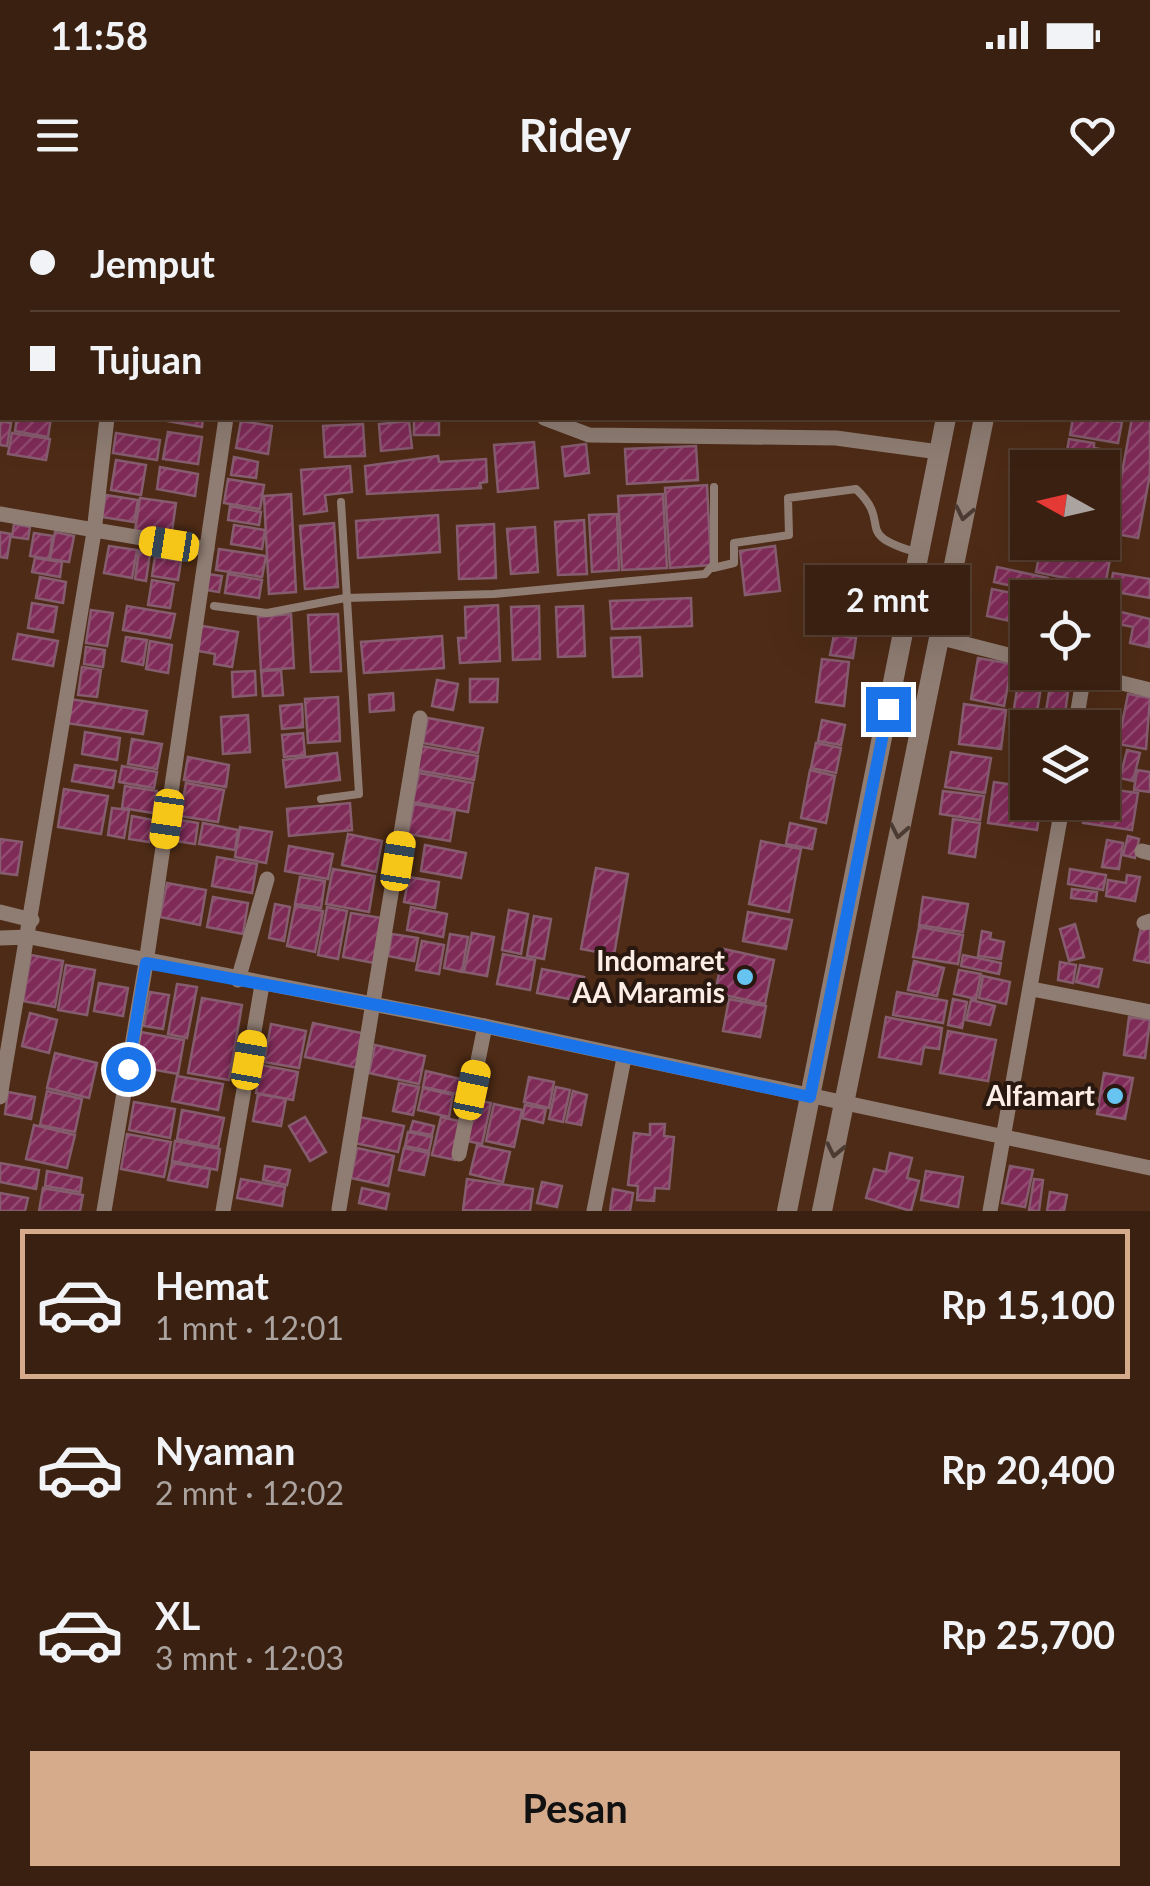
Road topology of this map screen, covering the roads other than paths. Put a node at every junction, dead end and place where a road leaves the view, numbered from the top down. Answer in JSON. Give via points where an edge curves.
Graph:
{"nodes":[{"id":1,"x":107,"y":420,"type":"edge"},
{"id":2,"x":226,"y":420,"type":"edge"},
{"id":3,"x":549,"y":420,"type":"edge"},
{"id":4,"x":946,"y":420,"type":"edge"},
{"id":5,"x":984,"y":420,"type":"edge"},
{"id":6,"x":939,"y":452,"type":"junction"},
{"id":7,"x":714,"y":487,"type":"dead end"},
{"id":8,"x":341,"y":502,"type":"dead end"},
{"id":9,"x":0,"y":514,"type":"edge"},
{"id":10,"x":94,"y":532,"type":"junction"},
{"id":11,"x":206,"y":550,"type":"junction"},
{"id":12,"x":919,"y":554,"type":"junction"},
{"id":13,"x":713,"y":568,"type":"junction"},
{"id":14,"x":345,"y":598,"type":"junction"},
{"id":15,"x":214,"y":606,"type":"dead end"},
{"id":16,"x":938,"y":637,"type":"junction"},
{"id":17,"x":1010,"y":655,"type":"edge"},
{"id":18,"x":1120,"y":683,"type":"edge"},
{"id":19,"x":1150,"y":690,"type":"edge"},
{"id":20,"x":420,"y":718,"type":"dead end"},
{"id":21,"x":321,"y":799,"type":"dead end"},
{"id":22,"x":1059,"y":820,"type":"edge"},
{"id":23,"x":267,"y":879,"type":"dead end"},
{"id":24,"x":0,"y":912,"type":"edge"},
{"id":25,"x":31,"y":928,"type":"junction"},
{"id":26,"x":0,"y":938,"type":"edge"},
{"id":27,"x":146,"y":963,"type":"junction"},
{"id":28,"x":238,"y":980,"type":"junction"},
{"id":29,"x":262,"y":985,"type":"junction"},
{"id":30,"x":1032,"y":989,"type":"junction"},
{"id":31,"x":375,"y":1004,"type":"junction"},
{"id":32,"x":1150,"y":1012,"type":"edge"},
{"id":33,"x":486,"y":1026,"type":"junction"},
{"id":34,"x":624,"y":1058,"type":"junction"},
{"id":35,"x":0,"y":1097,"type":"edge"},
{"id":36,"x":810,"y":1097,"type":"junction"},
{"id":37,"x":844,"y":1103,"type":"junction"},
{"id":38,"x":1005,"y":1139,"type":"junction"},
{"id":39,"x":459,"y":1154,"type":"dead end"},
{"id":40,"x":1150,"y":1168,"type":"edge"},
{"id":41,"x":338,"y":1210,"type":"edge"},
{"id":42,"x":104,"y":1211,"type":"edge"},
{"id":43,"x":223,"y":1211,"type":"edge"},
{"id":44,"x":594,"y":1211,"type":"edge"},
{"id":45,"x":786,"y":1211,"type":"edge"},
{"id":46,"x":822,"y":1211,"type":"edge"},
{"id":47,"x":990,"y":1211,"type":"edge"}],
"edges":[{"from":1,"to":10,"type":"street"},
{"from":2,"to":11,"type":"street"},
{"from":3,"to":6,"type":"street","via":[[589,435],[836,438]]},
{"from":4,"to":6,"type":"street"},
{"from":5,"to":16,"type":"street","one_way":true},
{"from":6,"to":12,"type":"street"},
{"from":7,"to":13,"type":"lane"},
{"from":8,"to":14,"type":"lane"},
{"from":9,"to":10,"type":"street"},
{"from":10,"to":11,"type":"street"},
{"from":10,"to":25,"type":"street"},
{"from":11,"to":27,"type":"street"},
{"from":12,"to":13,"type":"lane","via":[[882,543],[873,504],[856,489],[788,498],[789,536],[734,542],[734,564]]},
{"from":12,"to":36,"type":"street"},
{"from":13,"to":14,"type":"lane","via":[[706,574],[494,594]]},
{"from":14,"to":15,"type":"lane","via":[[267,613]]},
{"from":14,"to":21,"type":"lane","via":[[359,794]]},
{"from":16,"to":17,"type":"street"},
{"from":16,"to":37,"type":"street","one_way":true},
{"from":18,"to":19,"type":"street"},
{"from":20,"to":31,"type":"street"},
{"from":22,"to":30,"type":"street"},
{"from":23,"to":28,"type":"street"},
{"from":24,"to":25,"type":"street"},
{"from":25,"to":26,"type":"street"},
{"from":25,"to":27,"type":"street"},
{"from":25,"to":35,"type":"street"},
{"from":27,"to":28,"type":"street"},
{"from":27,"to":42,"type":"street"},
{"from":28,"to":29,"type":"street"},
{"from":29,"to":31,"type":"street"},
{"from":29,"to":43,"type":"street"},
{"from":30,"to":32,"type":"street"},
{"from":30,"to":38,"type":"street"},
{"from":31,"to":33,"type":"street"},
{"from":31,"to":41,"type":"street"},
{"from":33,"to":34,"type":"street"},
{"from":33,"to":39,"type":"street"},
{"from":34,"to":36,"type":"street"},
{"from":34,"to":44,"type":"street"},
{"from":36,"to":37,"type":"street"},
{"from":36,"to":45,"type":"street"},
{"from":37,"to":38,"type":"street"},
{"from":37,"to":46,"type":"street","one_way":true},
{"from":38,"to":40,"type":"street"},
{"from":38,"to":47,"type":"street"}]}
